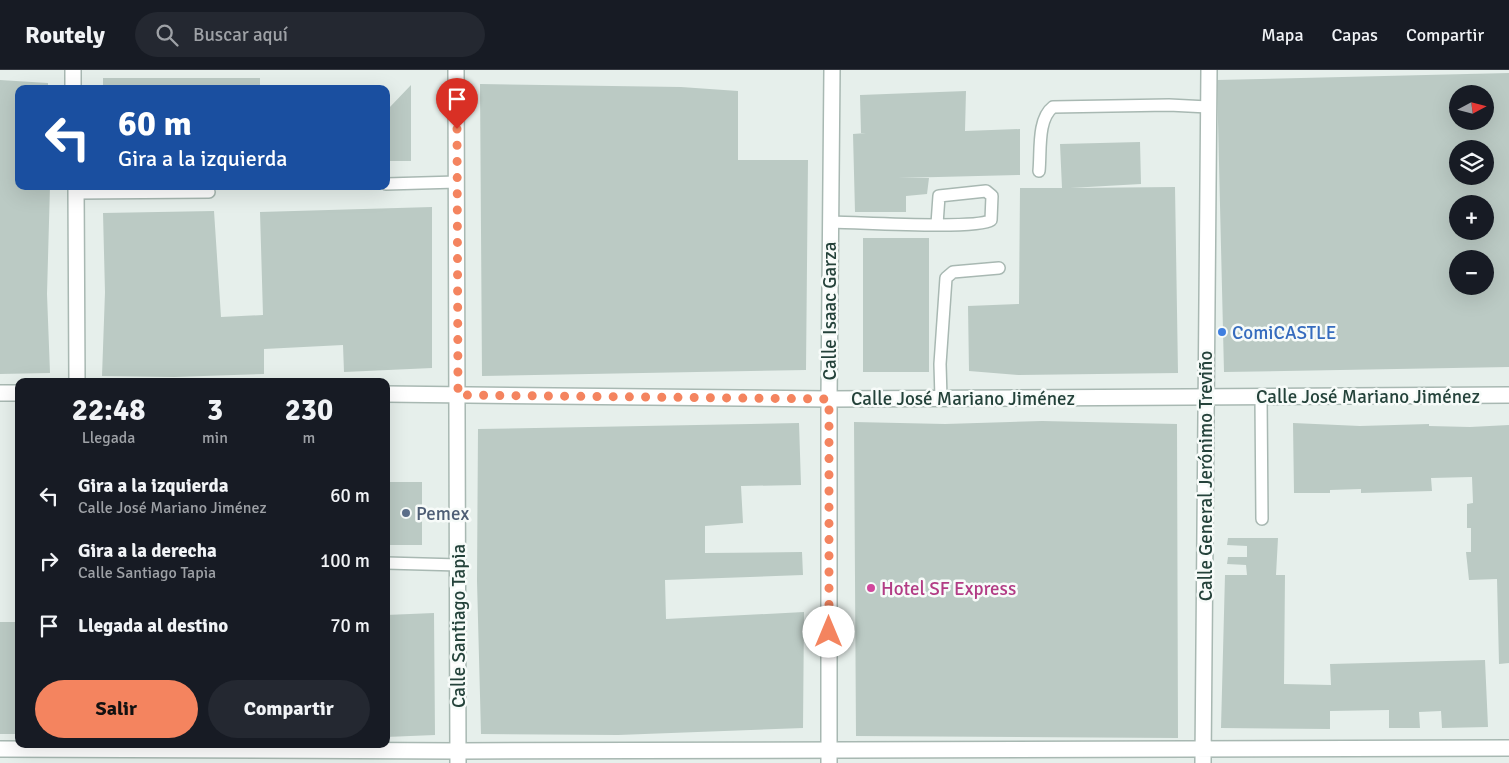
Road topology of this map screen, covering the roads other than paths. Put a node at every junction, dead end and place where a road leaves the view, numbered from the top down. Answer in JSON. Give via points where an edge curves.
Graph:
{"nodes":[{"id":1,"x":73,"y":70,"type":"edge"},
{"id":2,"x":456,"y":70,"type":"edge"},
{"id":3,"x":832,"y":70,"type":"edge"},
{"id":4,"x":1209,"y":70,"type":"edge"},
{"id":5,"x":73,"y":85,"type":"edge"},
{"id":6,"x":1208,"y":107,"type":"junction"},
{"id":7,"x":1039,"y":171,"type":"dead end"},
{"id":8,"x":457,"y":182,"type":"junction"},
{"id":9,"x":390,"y":184,"type":"edge"},
{"id":10,"x":76,"y":190,"type":"edge"},
{"id":11,"x":209,"y":192,"type":"dead end"},
{"id":12,"x":830,"y":222,"type":"junction"},
{"id":13,"x":937,"y":224,"type":"junction"},
{"id":14,"x":999,"y":268,"type":"dead end"},
{"id":15,"x":77,"y":378,"type":"edge"},
{"id":16,"x":0,"y":393,"type":"edge"},
{"id":17,"x":15,"y":393,"type":"edge"},
{"id":18,"x":390,"y":394,"type":"edge"},
{"id":19,"x":458,"y":395,"type":"junction"},
{"id":20,"x":1509,"y":395,"type":"edge"},
{"id":21,"x":1205,"y":397,"type":"junction"},
{"id":22,"x":1261,"y":397,"type":"junction"},
{"id":23,"x":941,"y":398,"type":"junction"},
{"id":24,"x":829,"y":399,"type":"junction"},
{"id":25,"x":1262,"y":519,"type":"dead end"},
{"id":26,"x":390,"y":563,"type":"edge"},
{"id":27,"x":459,"y":565,"type":"junction"},
{"id":28,"x":1509,"y":748,"type":"edge"},
{"id":29,"x":0,"y":749,"type":"edge"},
{"id":30,"x":73,"y":752,"type":"edge"},
{"id":31,"x":830,"y":756,"type":"edge"},
{"id":32,"x":1203,"y":756,"type":"edge"},
{"id":33,"x":458,"y":757,"type":"edge"}],
"edges":[{"from":1,"to":5,"type":"street"},
{"from":2,"to":8,"type":"street","name":"Calle Santiago Tapia"},
{"from":3,"to":12,"type":"street","name":"Calle Isaac Garza"},
{"from":4,"to":6,"type":"street","name":"Calle General Jerónimo Treviño"},
{"from":6,"to":7,"type":"lane","via":[[1053,107],[1044,121]]},
{"from":6,"to":21,"type":"street","name":"Calle General Jerónimo Treviño"},
{"from":8,"to":9,"type":"lane"},
{"from":8,"to":19,"type":"street","name":"Calle Santiago Tapia"},
{"from":10,"to":11,"type":"lane"},
{"from":10,"to":15,"type":"street"},
{"from":12,"to":13,"type":"lane"},
{"from":12,"to":24,"type":"street","name":"Calle Isaac Garza"},
{"from":13,"to":13,"type":"lane","via":[[987,222],[992,216],[992,196],[986,191],[939,196]]},
{"from":14,"to":23,"type":"lane","via":[[953,272],[946,278]]},
{"from":16,"to":17,"type":"street"},
{"from":18,"to":19,"type":"street","name":"Calle José Mariano Jiménez"},
{"from":19,"to":24,"type":"street","name":"Calle José Mariano Jiménez"},
{"from":19,"to":27,"type":"street","name":"Calle Santiago Tapia"},
{"from":20,"to":22,"type":"street","name":"Calle José Mariano Jiménez"},
{"from":21,"to":22,"type":"street","name":"Calle José Mariano Jiménez"},
{"from":21,"to":23,"type":"street","name":"Calle José Mariano Jiménez"},
{"from":21,"to":32,"type":"street","name":"Calle General Jerónimo Treviño"},
{"from":22,"to":25,"type":"lane"},
{"from":23,"to":24,"type":"street","name":"Calle José Mariano Jiménez"},
{"from":24,"to":31,"type":"street","name":"Calle Isaac Garza"},
{"from":26,"to":27,"type":"lane"},
{"from":27,"to":33,"type":"street","name":"Calle Santiago Tapia"},
{"from":28,"to":32,"type":"street"},
{"from":29,"to":30,"type":"street"},
{"from":30,"to":33,"type":"street"},
{"from":31,"to":32,"type":"street"},
{"from":31,"to":33,"type":"street"}]}
